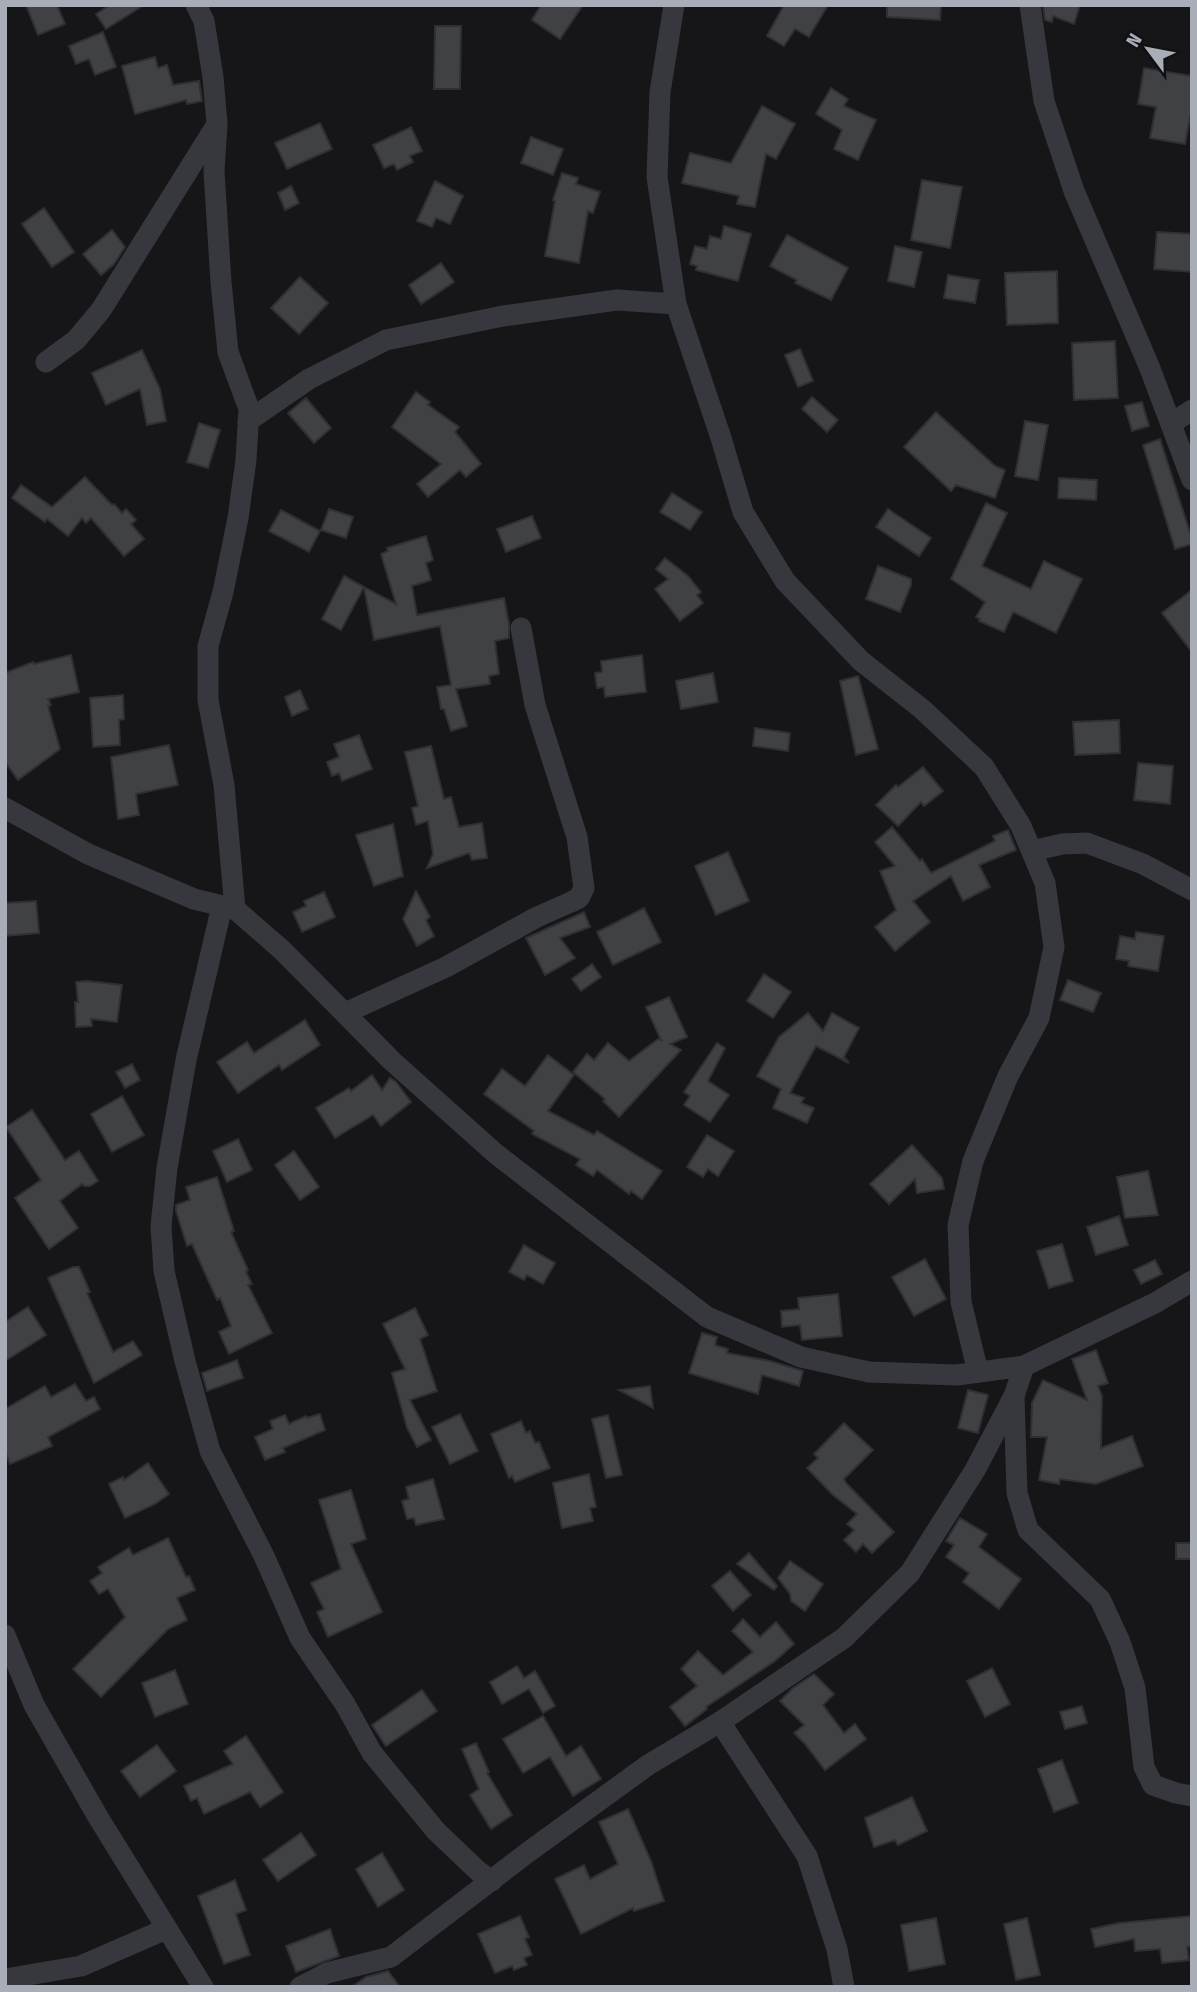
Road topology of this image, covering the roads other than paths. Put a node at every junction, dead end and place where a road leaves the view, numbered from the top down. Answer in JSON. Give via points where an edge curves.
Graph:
{"nodes":[{"id":1,"x":196,"y":5,"type":"edge"},
{"id":2,"x":674,"y":5,"type":"edge"},
{"id":3,"x":1030,"y":5,"type":"edge"},
{"id":4,"x":217,"y":124,"type":"junction"},
{"id":5,"x":676,"y":304,"type":"junction"},
{"id":6,"x":46,"y":362,"type":"dead end"},
{"id":7,"x":1192,"y":410,"type":"edge"},
{"id":8,"x":248,"y":421,"type":"junction"},
{"id":9,"x":1172,"y":423,"type":"junction"},
{"id":10,"x":1192,"y":480,"type":"edge"},
{"id":11,"x":521,"y":628,"type":"dead end"},
{"id":12,"x":5,"y":808,"type":"edge"},
{"id":13,"x":1032,"y":851,"type":"junction"},
{"id":14,"x":1192,"y":890,"type":"edge"},
{"id":15,"x":229,"y":907,"type":"junction"},
{"id":16,"x":345,"y":1013,"type":"junction"},
{"id":17,"x":1192,"y":1281,"type":"edge"},
{"id":18,"x":1024,"y":1366,"type":"junction"},
{"id":19,"x":978,"y":1372,"type":"junction"},
{"id":20,"x":1014,"y":1396,"type":"junction"},
{"id":21,"x":5,"y":1635,"type":"edge"},
{"id":22,"x":720,"y":1722,"type":"junction"},
{"id":23,"x":1192,"y":1796,"type":"edge"},
{"id":24,"x":492,"y":1881,"type":"junction"},
{"id":25,"x":166,"y":1929,"type":"junction"},
{"id":26,"x":5,"y":1979,"type":"edge"},
{"id":27,"x":203,"y":1987,"type":"edge"},
{"id":28,"x":300,"y":1987,"type":"edge"},
{"id":29,"x":844,"y":1987,"type":"edge"}],
"edges":[{"from":1,"to":4,"type":"street","via":[[204,21]]},
{"from":2,"to":5,"type":"street","via":[[660,92],[657,177]]},
{"from":3,"to":9,"type":"street","via":[[1044,101],[1074,191]]},
{"from":4,"to":6,"type":"street","via":[[101,310],[76,340]]},
{"from":4,"to":8,"type":"street","via":[[214,171],[223,305],[229,352],[249,410]]},
{"from":5,"to":8,"type":"street","via":[[617,300],[503,316],[386,340],[309,379]]},
{"from":5,"to":13,"type":"street","via":[[743,512],[785,581],[861,661],[984,767]]},
{"from":7,"to":9,"type":"street"},
{"from":8,"to":15,"type":"street","via":[[238,518],[208,646],[208,700],[224,785]]},
{"from":9,"to":10,"type":"street"},
{"from":11,"to":16,"type":"street","via":[[535,705],[577,837],[584,888],[579,898]]},
{"from":12,"to":15,"type":"street","via":[[88,853],[194,899]]},
{"from":13,"to":14,"type":"street","via":[[1087,843],[1143,864]]},
{"from":13,"to":19,"type":"street","via":[[1045,883],[1054,947],[1039,1018],[1008,1076],[973,1161],[958,1225],[961,1302]]},
{"from":15,"to":16,"type":"street","via":[[282,950]]},
{"from":15,"to":24,"type":"street","via":[[183,1072],[161,1226],[164,1271],[185,1361],[210,1451],[300,1638],[372,1753],[436,1831]]},
{"from":16,"to":19,"type":"street","via":[[496,1154],[707,1317],[801,1357],[869,1372]]},
{"from":17,"to":18,"type":"street"},
{"from":18,"to":19,"type":"street"},
{"from":18,"to":20,"type":"street"},
{"from":20,"to":22,"type":"street","via":[[975,1470],[910,1573],[844,1638]]},
{"from":20,"to":23,"type":"street","via":[[1017,1493],[1028,1530],[1100,1599],[1121,1642],[1135,1688],[1144,1767],[1153,1785]]},
{"from":21,"to":25,"type":"street","via":[[34,1705]]},
{"from":22,"to":24,"type":"street","via":[[648,1765]]},
{"from":22,"to":29,"type":"street","via":[[807,1857],[837,1949]]},
{"from":24,"to":28,"type":"street","via":[[391,1957],[327,1973]]},
{"from":25,"to":26,"type":"street","via":[[81,1966]]},
{"from":25,"to":27,"type":"street"}]}
